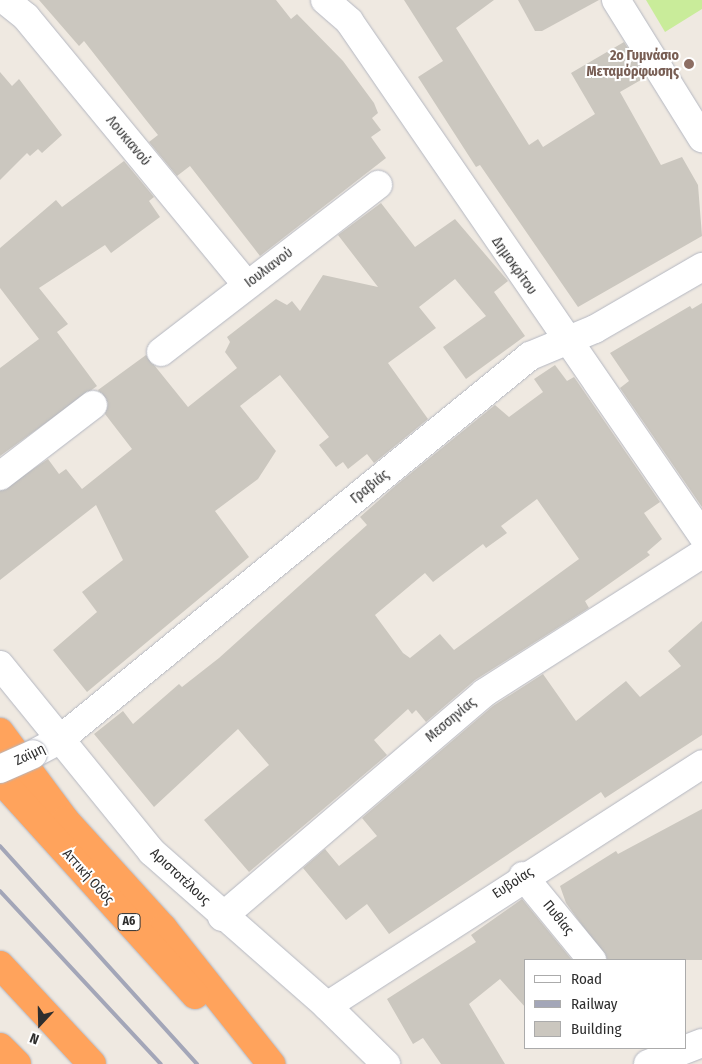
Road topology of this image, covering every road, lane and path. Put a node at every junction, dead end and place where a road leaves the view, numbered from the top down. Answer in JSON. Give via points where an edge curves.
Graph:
{"nodes":[{"id":1,"x":5,"y":0,"type":"edge"},
{"id":2,"x":325,"y":0,"type":"edge"},
{"id":3,"x":616,"y":0,"type":"edge"},
{"id":4,"x":702,"y":138,"type":"edge"},
{"id":5,"x":378,"y":185,"type":"dead end"},
{"id":6,"x":702,"y":267,"type":"edge"},
{"id":7,"x":247,"y":285,"type":"junction"},
{"id":8,"x":565,"y":340,"type":"junction"},
{"id":9,"x":161,"y":352,"type":"dead end"},
{"id":10,"x":93,"y":405,"type":"dead end"},
{"id":11,"x":0,"y":476,"type":"edge"},
{"id":12,"x":702,"y":536,"type":"edge"},
{"id":13,"x":702,"y":554,"type":"edge"},
{"id":14,"x":0,"y":665,"type":"edge"},
{"id":15,"x":0,"y":732,"type":"edge"},
{"id":16,"x":59,"y":740,"type":"junction"},
{"id":17,"x":702,"y":764,"type":"edge"},
{"id":18,"x":0,"y":769,"type":"edge"},
{"id":19,"x":0,"y":779,"type":"edge"},
{"id":20,"x":523,"y":876,"type":"junction"},
{"id":21,"x":222,"y":917,"type":"junction"},
{"id":22,"x":591,"y":959,"type":"edge"},
{"id":23,"x":0,"y":965,"type":"edge"},
{"id":24,"x":327,"y":1006,"type":"junction"},
{"id":25,"x":702,"y":1042,"type":"edge"},
{"id":26,"x":687,"y":1046,"type":"edge"},
{"id":27,"x":0,"y":1047,"type":"edge"},
{"id":28,"x":678,"y":1049,"type":"edge"},
{"id":29,"x":648,"y":1058,"type":"edge"},
{"id":30,"x":17,"y":1064,"type":"edge"},
{"id":31,"x":92,"y":1064,"type":"edge"},
{"id":32,"x":258,"y":1064,"type":"edge"},
{"id":33,"x":270,"y":1064,"type":"edge"},
{"id":34,"x":386,"y":1064,"type":"edge"}],
"edges":[{"from":1,"to":7,"type":"street","name":"Λουκιανού","via":[[26,18]]},
{"from":2,"to":8,"type":"street","name":"Δημοκρίτου","via":[[349,21]]},
{"from":3,"to":4,"type":"street"},
{"from":5,"to":7,"type":"street","name":"Ιουλιανού"},
{"from":6,"to":8,"type":"street","name":"Γραβιάς","via":[[595,329]]},
{"from":7,"to":9,"type":"street","name":"Ιουλιανού"},
{"from":8,"to":12,"type":"street","name":"Δημοκρίτου"},
{"from":8,"to":16,"type":"street","name":"Γραβιάς","via":[[530,356]]},
{"from":10,"to":11,"type":"street"},
{"from":13,"to":21,"type":"street","name":"Μεσσηνίας","via":[[484,693]]},
{"from":14,"to":16,"type":"street","name":"Αριστοτέλους"},
{"from":15,"to":33,"type":"highway","via":[[65,820],[163,928]]},
{"from":16,"to":18,"type":"street","name":"Ζαϊμη","bridge":true},
{"from":16,"to":21,"type":"street","name":"Αριστοτέλους","via":[[152,852]]},
{"from":17,"to":20,"type":"street","name":"Ευβοίας"},
{"from":19,"to":32,"type":"highway","name":"Αττική Οδός","number":"Α6"},
{"from":20,"to":22,"type":"street","name":"Πυθίας"},
{"from":20,"to":24,"type":"street","name":"Ευβοίας"},
{"from":21,"to":24,"type":"street","name":"Αριστοτέλους"},
{"from":23,"to":31,"type":"highway"},
{"from":24,"to":34,"type":"street","name":"Αριστοτέλους"},
{"from":25,"to":26,"type":"street"},
{"from":27,"to":30,"type":"highway"},
{"from":28,"to":29,"type":"street"}]}
